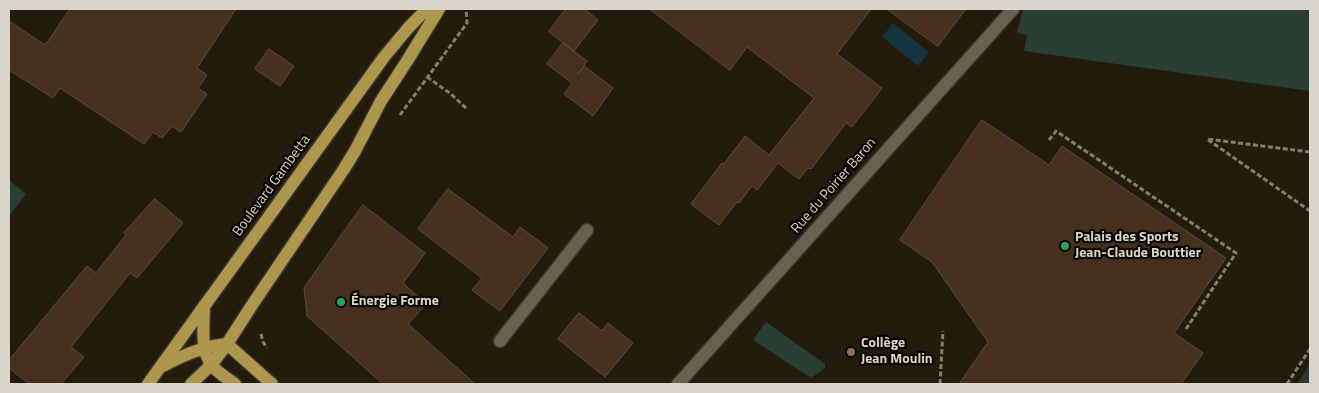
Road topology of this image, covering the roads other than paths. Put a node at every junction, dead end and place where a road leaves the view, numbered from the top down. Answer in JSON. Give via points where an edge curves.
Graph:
{"nodes":[{"id":1,"x":427,"y":9,"type":"edge"},
{"id":2,"x":439,"y":9,"type":"edge"},
{"id":3,"x":1013,"y":9,"type":"edge"},
{"id":4,"x":587,"y":230,"type":"dead end"},
{"id":5,"x":204,"y":306,"type":"junction"},
{"id":6,"x":500,"y":342,"type":"dead end"},
{"id":7,"x":227,"y":344,"type":"junction"},
{"id":8,"x":205,"y":349,"type":"junction"},
{"id":9,"x":211,"y":365,"type":"junction"},
{"id":10,"x":160,"y":368,"type":"junction"},
{"id":11,"x":148,"y":384,"type":"edge"},
{"id":12,"x":191,"y":384,"type":"edge"},
{"id":13,"x":235,"y":384,"type":"edge"},
{"id":14,"x":272,"y":384,"type":"edge"},
{"id":15,"x":678,"y":384,"type":"edge"}],
"edges":[{"from":1,"to":5,"type":"main road","name":"Boulevard Gambetta","via":[[384,57]]},
{"from":2,"to":7,"type":"main road","via":[[381,101],[344,169]]},
{"from":3,"to":15,"type":"street","name":"Rue du Poirier Baron"},
{"from":4,"to":6,"type":"street"},
{"from":5,"to":8,"type":"main road"},
{"from":5,"to":10,"type":"main road","name":"Boulevard Gambetta"},
{"from":7,"to":8,"type":"main road"},
{"from":7,"to":9,"type":"main road"},
{"from":7,"to":14,"type":"main road"},
{"from":8,"to":9,"type":"main road"},
{"from":8,"to":10,"type":"main road"},
{"from":9,"to":12,"type":"main road"},
{"from":9,"to":13,"type":"main road"},
{"from":10,"to":11,"type":"main road","name":"Boulevard Gambetta"}]}
